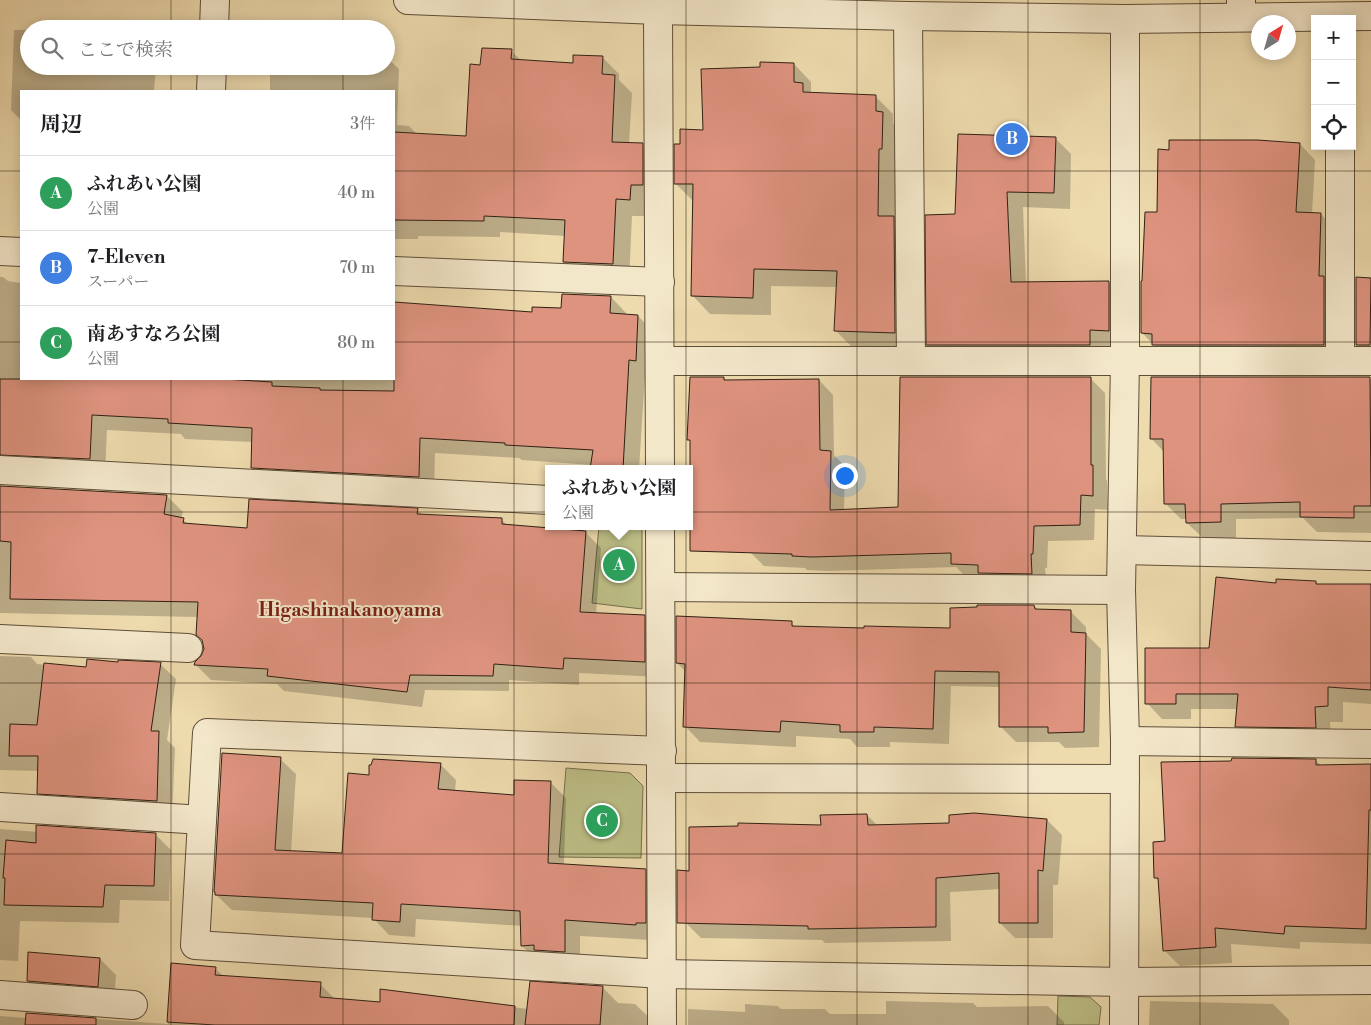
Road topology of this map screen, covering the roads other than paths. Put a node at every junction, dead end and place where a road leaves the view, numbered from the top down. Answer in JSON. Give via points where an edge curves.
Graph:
{"nodes":[{"id":1,"x":215,"y":0,"type":"edge"},
{"id":2,"x":408,"y":0,"type":"edge"},
{"id":3,"x":462,"y":0,"type":"edge"},
{"id":4,"x":1241,"y":8,"type":"edge"},
{"id":5,"x":1031,"y":9,"type":"edge"},
{"id":6,"x":658,"y":10,"type":"junction"},
{"id":7,"x":1319,"y":15,"type":"edge"},
{"id":8,"x":908,"y":16,"type":"junction"},
{"id":9,"x":1356,"y":16,"type":"edge"},
{"id":10,"x":1371,"y":16,"type":"edge"},
{"id":11,"x":1125,"y":19,"type":"junction"},
{"id":12,"x":214,"y":20,"type":"edge"},
{"id":13,"x":212,"y":75,"type":"edge"},
{"id":14,"x":211,"y":90,"type":"edge"},
{"id":15,"x":1340,"y":150,"type":"edge"},
{"id":16,"x":0,"y":251,"type":"edge"},
{"id":17,"x":20,"y":252,"type":"edge"},
{"id":18,"x":395,"y":271,"type":"edge"},
{"id":19,"x":660,"y":282,"type":"junction"},
{"id":20,"x":1125,"y":360,"type":"junction"},
{"id":21,"x":660,"y":361,"type":"junction"},
{"id":22,"x":911,"y":361,"type":"junction"},
{"id":23,"x":1340,"y":361,"type":"junction"},
{"id":24,"x":1371,"y":361,"type":"edge"},
{"id":25,"x":660,"y":465,"type":"edge"},
{"id":26,"x":0,"y":470,"type":"edge"},
{"id":27,"x":545,"y":500,"type":"edge"},
{"id":28,"x":660,"y":530,"type":"edge"},
{"id":29,"x":1122,"y":550,"type":"junction"},
{"id":30,"x":1371,"y":556,"type":"edge"},
{"id":31,"x":661,"y":587,"type":"junction"},
{"id":32,"x":1121,"y":590,"type":"junction"},
{"id":33,"x":0,"y":639,"type":"edge"},
{"id":34,"x":188,"y":648,"type":"dead end"},
{"id":35,"x":1125,"y":741,"type":"junction"},
{"id":36,"x":1371,"y":744,"type":"edge"},
{"id":37,"x":662,"y":751,"type":"junction"},
{"id":38,"x":662,"y":778,"type":"junction"},
{"id":39,"x":1125,"y":779,"type":"junction"},
{"id":40,"x":0,"y":806,"type":"edge"},
{"id":41,"x":202,"y":820,"type":"junction"},
{"id":42,"x":662,"y":974,"type":"junction"},
{"id":43,"x":1371,"y":980,"type":"edge"},
{"id":44,"x":1124,"y":982,"type":"junction"},
{"id":45,"x":0,"y":995,"type":"edge"},
{"id":46,"x":133,"y":1004,"type":"dead end"},
{"id":47,"x":662,"y":1025,"type":"edge"},
{"id":48,"x":1124,"y":1025,"type":"edge"}],
"edges":[{"from":1,"to":12,"type":"street"},
{"from":2,"to":3,"type":"street"},
{"from":3,"to":6,"type":"street"},
{"from":4,"to":7,"type":"street"},
{"from":4,"to":11,"type":"street"},
{"from":5,"to":8,"type":"street"},
{"from":5,"to":11,"type":"street"},
{"from":6,"to":8,"type":"street"},
{"from":6,"to":19,"type":"street"},
{"from":8,"to":22,"type":"street"},
{"from":9,"to":10,"type":"street"},
{"from":11,"to":20,"type":"street"},
{"from":13,"to":14,"type":"street"},
{"from":15,"to":23,"type":"street"},
{"from":16,"to":17,"type":"street"},
{"from":18,"to":19,"type":"street"},
{"from":19,"to":21,"type":"street"},
{"from":20,"to":22,"type":"street"},
{"from":20,"to":23,"type":"street"},
{"from":20,"to":29,"type":"street"},
{"from":21,"to":22,"type":"street"},
{"from":21,"to":25,"type":"street"},
{"from":23,"to":24,"type":"street"},
{"from":26,"to":27,"type":"street"},
{"from":28,"to":31,"type":"street"},
{"from":29,"to":30,"type":"street"},
{"from":29,"to":32,"type":"street"},
{"from":31,"to":32,"type":"street"},
{"from":31,"to":37,"type":"street"},
{"from":32,"to":35,"type":"street"},
{"from":33,"to":34,"type":"street"},
{"from":35,"to":36,"type":"street"},
{"from":35,"to":39,"type":"street"},
{"from":37,"to":38,"type":"street"},
{"from":37,"to":41,"type":"street","via":[[207,733]]},
{"from":38,"to":39,"type":"street"},
{"from":38,"to":42,"type":"street"},
{"from":39,"to":44,"type":"street"},
{"from":40,"to":41,"type":"street"},
{"from":41,"to":42,"type":"street","via":[[195,945]]},
{"from":42,"to":44,"type":"street"},
{"from":42,"to":47,"type":"street"},
{"from":43,"to":44,"type":"street"},
{"from":44,"to":48,"type":"street"},
{"from":45,"to":46,"type":"street"}]}
